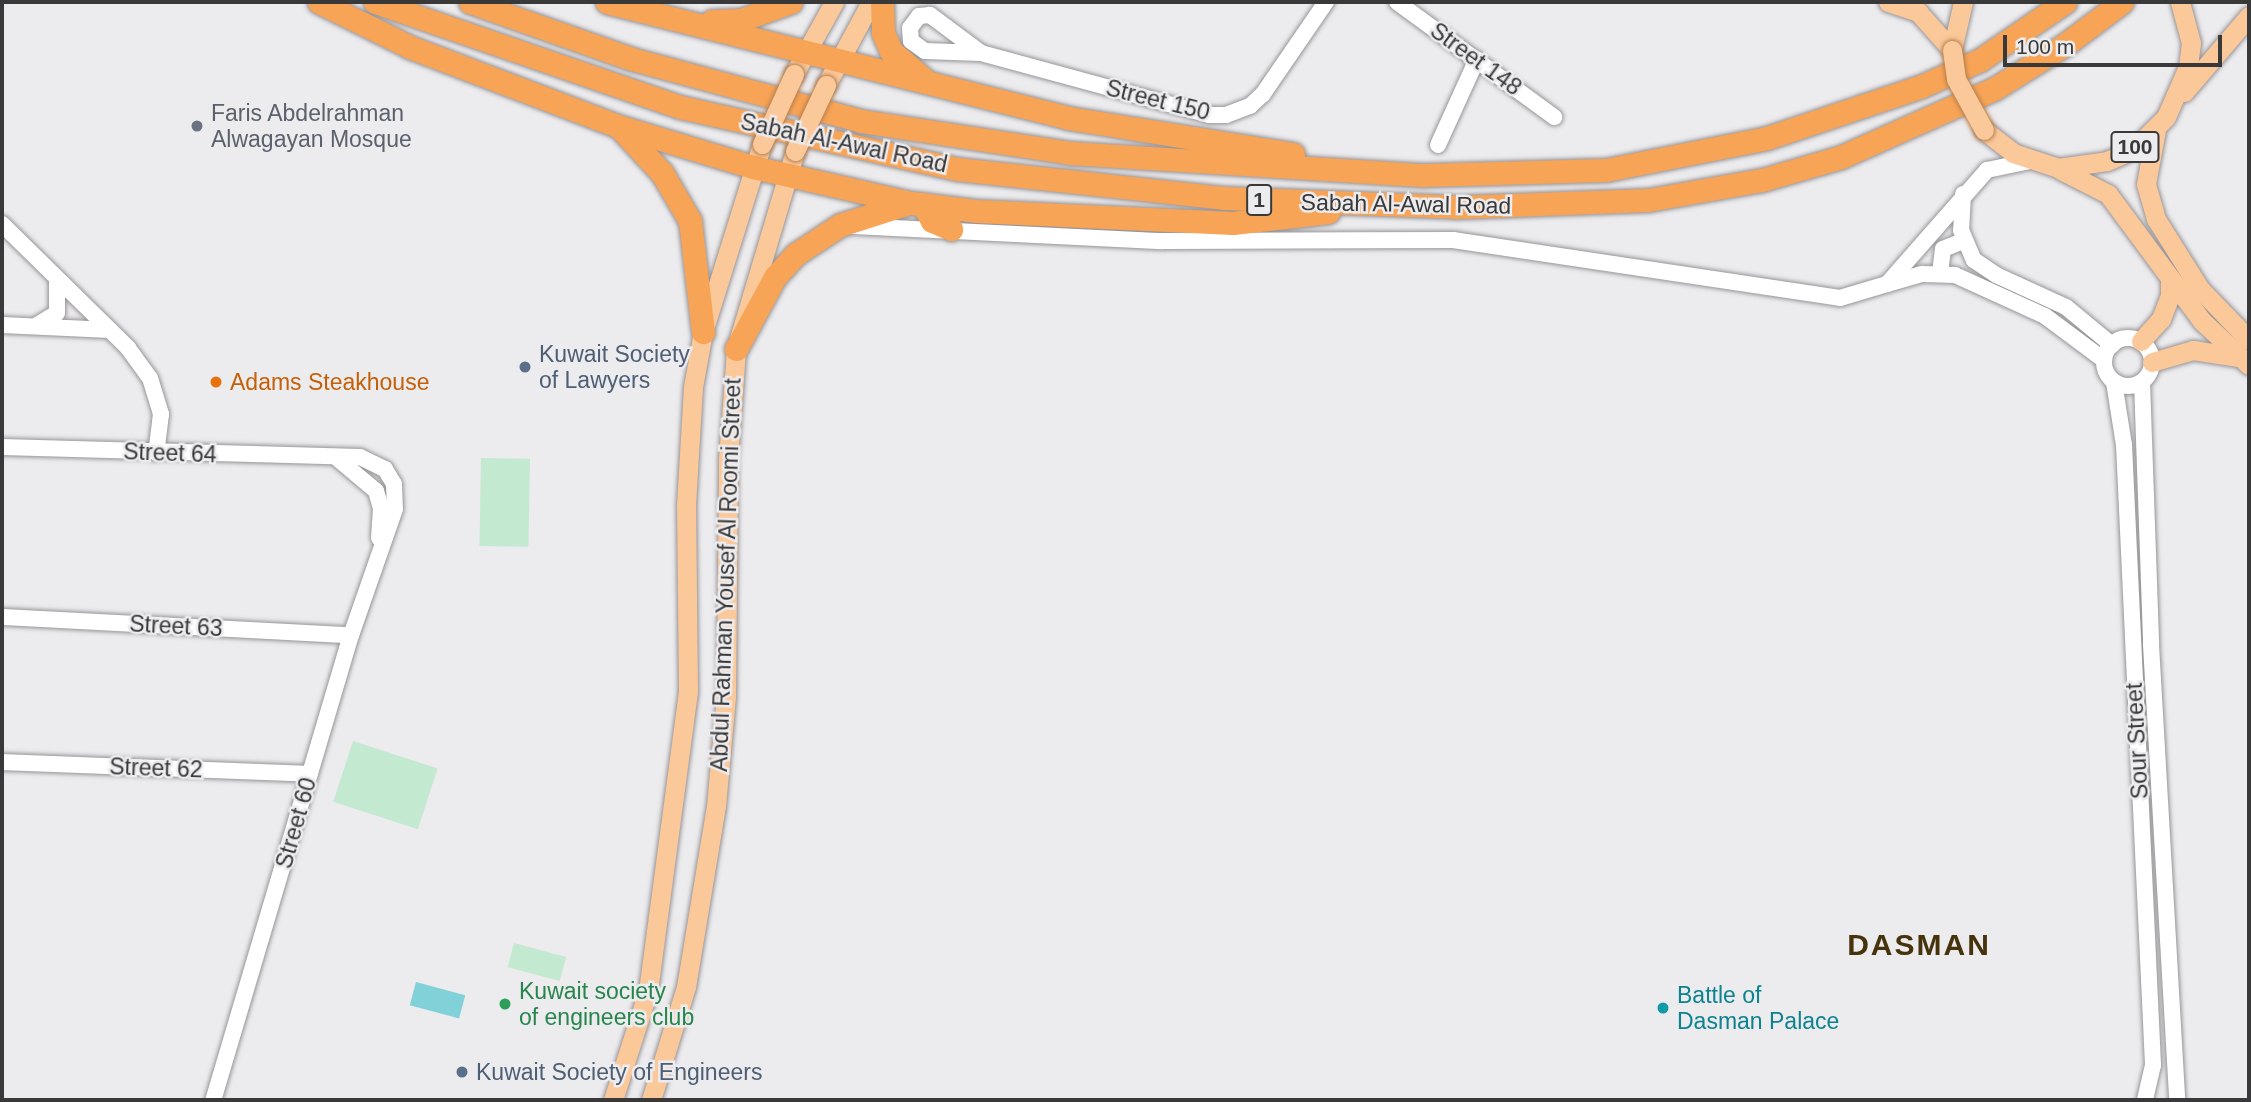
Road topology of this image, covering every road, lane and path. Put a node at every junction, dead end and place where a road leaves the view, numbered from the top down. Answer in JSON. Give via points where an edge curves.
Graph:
{"nodes":[{"id":1,"x":319,"y":2,"type":"edge"},
{"id":2,"x":375,"y":2,"type":"edge"},
{"id":3,"x":470,"y":2,"type":"edge"},
{"id":4,"x":607,"y":2,"type":"edge"},
{"id":5,"x":790,"y":2,"type":"edge"},
{"id":6,"x":834,"y":2,"type":"edge"},
{"id":7,"x":871,"y":2,"type":"edge"},
{"id":8,"x":882,"y":2,"type":"edge"},
{"id":9,"x":1326,"y":2,"type":"edge"},
{"id":10,"x":1397,"y":2,"type":"edge"},
{"id":11,"x":1888,"y":2,"type":"edge"},
{"id":12,"x":1964,"y":2,"type":"edge"},
{"id":13,"x":2065,"y":2,"type":"edge"},
{"id":14,"x":2122,"y":2,"type":"edge"},
{"id":15,"x":2180,"y":2,"type":"edge"},
{"id":16,"x":2249,"y":16,"type":"edge"},
{"id":17,"x":692,"y":22,"type":"junction"},
{"id":18,"x":1952,"y":50,"type":"junction"},
{"id":19,"x":981,"y":53,"type":"dead end"},
{"id":20,"x":1477,"y":59,"type":"junction"},
{"id":21,"x":837,"y":63,"type":"junction"},
{"id":22,"x":798,"y":64,"type":"junction"},
{"id":23,"x":933,"y":86,"type":"junction"},
{"id":24,"x":2174,"y":103,"type":"junction"},
{"id":25,"x":1555,"y":117,"type":"dead end"},
{"id":26,"x":618,"y":126,"type":"junction"},
{"id":27,"x":2156,"y":130,"type":"junction"},
{"id":28,"x":1438,"y":145,"type":"dead end"},
{"id":29,"x":2032,"y":161,"type":"junction"},
{"id":30,"x":753,"y":167,"type":"junction"},
{"id":31,"x":2057,"y":168,"type":"junction"},
{"id":32,"x":786,"y":174,"type":"junction"},
{"id":33,"x":1424,"y":175,"type":"junction"},
{"id":34,"x":1964,"y":192,"type":"junction"},
{"id":35,"x":918,"y":203,"type":"junction"},
{"id":36,"x":1362,"y":206,"type":"junction"},
{"id":37,"x":2,"y":224,"type":"edge"},
{"id":38,"x":840,"y":225,"type":"junction"},
{"id":39,"x":951,"y":229,"type":"junction"},
{"id":40,"x":1963,"y":241,"type":"junction"},
{"id":41,"x":1940,"y":273,"type":"junction"},
{"id":42,"x":57,"y":278,"type":"junction"},
{"id":43,"x":2170,"y":278,"type":"junction"},
{"id":44,"x":1888,"y":284,"type":"junction"},
{"id":45,"x":2,"y":325,"type":"edge"},
{"id":46,"x":31,"y":326,"type":"junction"},
{"id":47,"x":110,"y":330,"type":"junction"},
{"id":48,"x":704,"y":332,"type":"junction"},
{"id":49,"x":2249,"y":340,"type":"edge"},
{"id":50,"x":2141,"y":341,"type":"junction"},
{"id":51,"x":2112,"y":345,"type":"junction"},
{"id":52,"x":736,"y":349,"type":"junction"},
{"id":53,"x":2104,"y":359,"type":"junction"},
{"id":54,"x":2244,"y":361,"type":"edge"},
{"id":55,"x":2152,"y":362,"type":"junction"},
{"id":56,"x":2114,"y":382,"type":"junction"},
{"id":57,"x":2142,"y":382,"type":"junction"},
{"id":58,"x":2,"y":447,"type":"edge"},
{"id":59,"x":156,"y":453,"type":"junction"},
{"id":60,"x":379,"y":545,"type":"joint"},
{"id":61,"x":2,"y":617,"type":"edge"},
{"id":62,"x":351,"y":635,"type":"junction"},
{"id":63,"x":2,"y":762,"type":"edge"},
{"id":64,"x":310,"y":774,"type":"junction"},
{"id":65,"x":213,"y":1100,"type":"edge"},
{"id":66,"x":613,"y":1100,"type":"edge"},
{"id":67,"x":651,"y":1100,"type":"edge"},
{"id":68,"x":2145,"y":1100,"type":"edge"},
{"id":69,"x":2177,"y":1100,"type":"edge"}],
"edges":[{"from":1,"to":26,"type":"highway","via":[[410,47]]},
{"from":2,"to":36,"type":"highway","name":"Sabah Al-Awal Road","number":"1","via":[[680,107],[957,169],[1225,198]]},
{"from":3,"to":33,"type":"highway","name":"Sabah Al-Awal Road","number":"1","via":[[632,59],[862,121],[1070,153]]},
{"from":4,"to":17,"type":"highway"},
{"from":5,"to":17,"type":"highway","via":[[741,20]]},
{"from":6,"to":22,"type":"main road","name":"Abdul Rahman Yousef Al Roomi Street"},
{"from":7,"to":21,"type":"main road","name":"Abdul Rahman Yousef Al Roomi Street"},
{"from":8,"to":23,"type":"highway","via":[[883,33],[891,51]]},
{"from":9,"to":19,"type":"street","name":"Street 150","via":[[1263,94],[1250,106],[1226,115],[1209,115]]},
{"from":10,"to":20,"type":"street","name":"Street 148"},
{"from":11,"to":18,"type":"main road","via":[[1918,12]]},
{"from":12,"to":18,"type":"main road","number":"100"},
{"from":13,"to":33,"type":"highway","name":"Sabah Al-Awal Road","number":"1","via":[[1980,60],[1922,86],[1767,138],[1606,170]]},
{"from":14,"to":36,"type":"highway","name":"Sabah Al-Awal Road","number":"1","via":[[2033,66],[1953,111],[1841,157],[1762,180],[1635,201]]},
{"from":15,"to":24,"type":"main road","number":"100","via":[[2191,43]]},
{"from":16,"to":24,"type":"main road"},
{"from":17,"to":22,"type":"highway"},
{"from":18,"to":29,"type":"main road","number":"100","bridge":true,"via":[[1956,79],[1984,131]]},
{"from":20,"to":25,"type":"street","name":"Street 148"},
{"from":20,"to":28,"type":"street"},
{"from":21,"to":22,"type":"highway"},
{"from":21,"to":23,"type":"highway"},
{"from":21,"to":32,"type":"main road","name":"Abdul Rahman Yousef Al Roomi Street","bridge":true},
{"from":22,"to":30,"type":"main road","name":"Abdul Rahman Yousef Al Roomi Street","bridge":true},
{"from":23,"to":33,"type":"highway","via":[[1068,118]]},
{"from":24,"to":27,"type":"main road","number":"100"},
{"from":26,"to":30,"type":"highway"},
{"from":26,"to":48,"type":"highway","via":[[662,173],[690,221]]},
{"from":27,"to":31,"type":"main road","number":"100","via":[[2134,149],[2107,161]]},
{"from":27,"to":49,"type":"main road","number":"100","via":[[2146,184],[2156,219],[2200,289]]},
{"from":29,"to":31,"type":"main road","number":"100"},
{"from":29,"to":34,"type":"street","via":[[1993,167]]},
{"from":30,"to":32,"type":"highway"},
{"from":30,"to":48,"type":"main road","name":"Abdul Rahman Yousef Al Roomi Street"},
{"from":31,"to":43,"type":"main road","number":"100","via":[[2108,194]]},
{"from":32,"to":35,"type":"highway"},
{"from":32,"to":52,"type":"main road","name":"Abdul Rahman Yousef Al Roomi Street"},
{"from":34,"to":40,"type":"street"},
{"from":34,"to":44,"type":"street"},
{"from":35,"to":36,"type":"highway","via":[[976,211],[1233,223]]},
{"from":35,"to":38,"type":"highway"},
{"from":35,"to":39,"type":"highway","via":[[932,221]]},
{"from":37,"to":42,"type":"street"},
{"from":38,"to":39,"type":"street"},
{"from":38,"to":52,"type":"highway","via":[[796,254],[775,277]]},
{"from":39,"to":44,"type":"street","via":[[1163,241],[1453,240],[1840,298]]},
{"from":40,"to":41,"type":"street","via":[[1942,249]]},
{"from":40,"to":51,"type":"street","via":[[1984,269],[2066,307]]},
{"from":41,"to":44,"type":"street"},
{"from":41,"to":53,"type":"street","via":[[1955,275],[2045,316]]},
{"from":42,"to":46,"type":"street","via":[[57,313],[49,321]]},
{"from":42,"to":47,"type":"street"},
{"from":43,"to":50,"type":"main road","via":[[2170,295],[2161,319]]},
{"from":43,"to":54,"type":"main road","number":"100","via":[[2202,321]]},
{"from":45,"to":46,"type":"street"},
{"from":46,"to":47,"type":"street"},
{"from":47,"to":59,"type":"street","via":[[154,387],[160,414]]},
{"from":48,"to":66,"type":"main road","name":"Abdul Rahman Yousef Al Roomi Street","via":[[693,387],[686,505],[688,692],[667,878],[648,991]]},
{"from":50,"to":51,"type":"street","via":[[2125,339]]},
{"from":50,"to":55,"type":"street"},
{"from":51,"to":53,"type":"street"},
{"from":52,"to":67,"type":"main road","name":"Abdul Rahman Yousef Al Roomi Street","via":[[728,459],[726,697],[716,806],[686,987]]},
{"from":53,"to":56,"type":"street"},
{"from":54,"to":55,"type":"main road","via":[[2193,350]]},
{"from":55,"to":57,"type":"street"},
{"from":56,"to":57,"type":"street","via":[[2128,386]]},
{"from":56,"to":68,"type":"street","name":"Sour Street","via":[[2124,444],[2152,1052]]},
{"from":57,"to":69,"type":"street","name":"Sour Street","via":[[2151,645]]},
{"from":58,"to":59,"type":"street","name":"Street 64"},
{"from":59,"to":60,"type":"street","name":"Street 64","via":[[369,459],[391,476],[397,501]]},
{"from":60,"to":62,"type":"street","name":"Street 60"},
{"from":61,"to":62,"type":"street","name":"Street 63"},
{"from":62,"to":64,"type":"street","name":"Street 60"},
{"from":63,"to":64,"type":"street","name":"Street 62"},
{"from":64,"to":65,"type":"street","name":"Street 60"}]}
